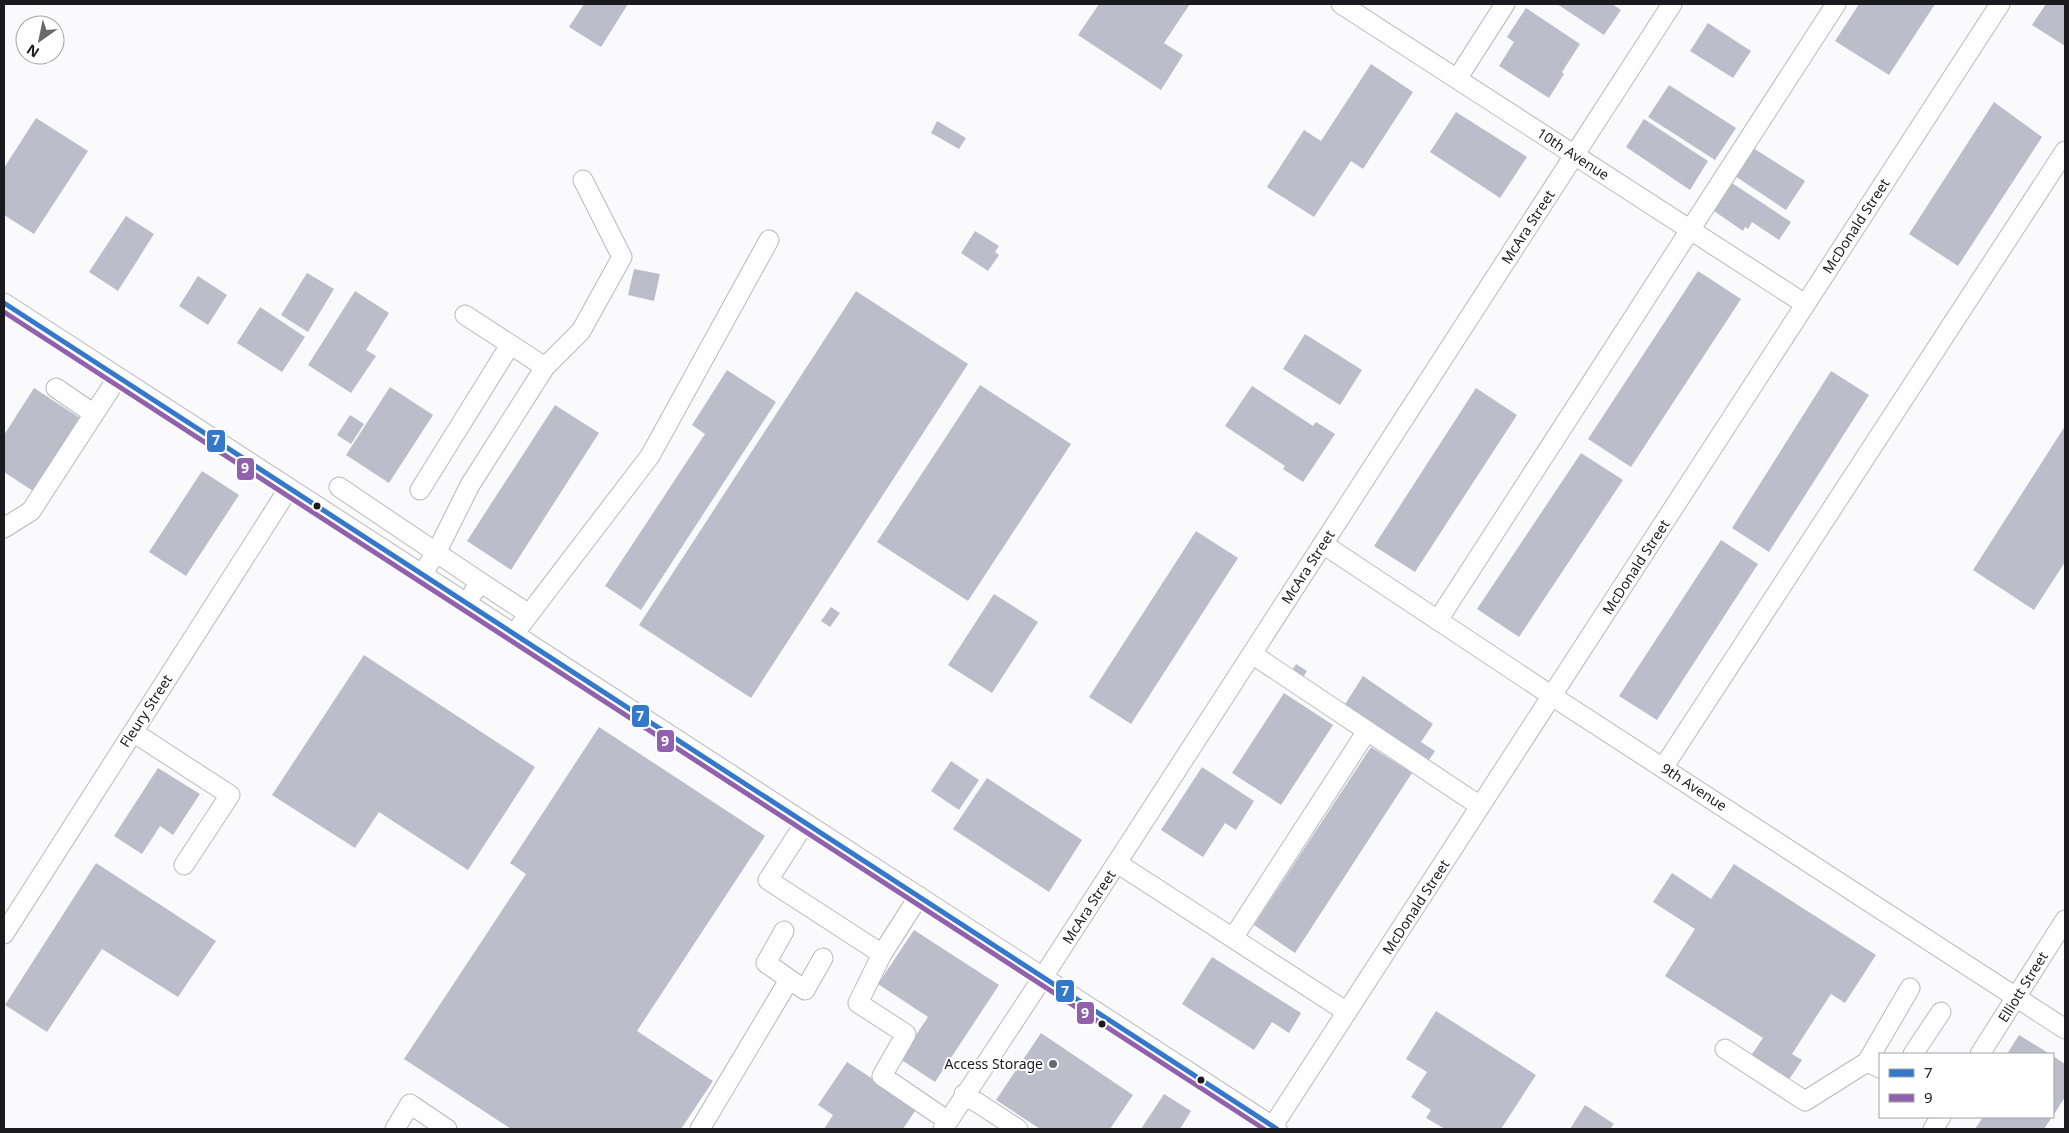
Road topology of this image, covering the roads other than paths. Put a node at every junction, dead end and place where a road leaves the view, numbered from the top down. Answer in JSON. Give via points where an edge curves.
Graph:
{"nodes":[{"id":1,"x":1341,"y":4,"type":"edge"},
{"id":2,"x":1505,"y":4,"type":"edge"},
{"id":3,"x":1672,"y":4,"type":"edge"},
{"id":4,"x":1836,"y":4,"type":"edge"},
{"id":5,"x":2000,"y":4,"type":"edge"},
{"id":6,"x":1457,"y":79,"type":"junction"},
{"id":7,"x":2065,"y":150,"type":"edge"},
{"id":8,"x":1574,"y":155,"type":"junction"},
{"id":9,"x":583,"y":180,"type":"dead end"},
{"id":10,"x":1692,"y":230,"type":"junction"},
{"id":11,"x":769,"y":240,"type":"dead end"},
{"id":12,"x":4,"y":303,"type":"edge"},
{"id":13,"x":1805,"y":304,"type":"junction"},
{"id":14,"x":465,"y":315,"type":"dead end"},
{"id":15,"x":510,"y":346,"type":"junction"},
{"id":16,"x":545,"y":367,"type":"junction"},
{"id":17,"x":118,"y":377,"type":"junction"},
{"id":18,"x":56,"y":388,"type":"dead end"},
{"id":19,"x":94,"y":414,"type":"junction"},
{"id":20,"x":338,"y":487,"type":"dead end"},
{"id":21,"x":289,"y":488,"type":"junction"},
{"id":22,"x":420,"y":490,"type":"dead end"},
{"id":23,"x":4,"y":528,"type":"edge"},
{"id":24,"x":1323,"y":544,"type":"junction"},
{"id":25,"x":436,"y":553,"type":"junction"},
{"id":26,"x":422,"y":574,"type":"junction"},
{"id":27,"x":480,"y":582,"type":"junction"},
{"id":28,"x":466,"y":602,"type":"junction"},
{"id":29,"x":529,"y":614,"type":"junction"},
{"id":30,"x":1438,"y":620,"type":"junction"},
{"id":31,"x":514,"y":634,"type":"junction"},
{"id":32,"x":1252,"y":654,"type":"junction"},
{"id":33,"x":1552,"y":696,"type":"junction"},
{"id":34,"x":1367,"y":731,"type":"junction"},
{"id":35,"x":133,"y":732,"type":"junction"},
{"id":36,"x":1663,"y":768,"type":"junction"},
{"id":37,"x":1480,"y":806,"type":"junction"},
{"id":38,"x":805,"y":823,"type":"junction"},
{"id":39,"x":1117,"y":863,"type":"junction"},
{"id":40,"x":184,"y":865,"type":"dead end"},
{"id":41,"x":919,"y":896,"type":"junction"},
{"id":42,"x":2065,"y":920,"type":"edge"},
{"id":43,"x":784,"y":932,"type":"dead end"},
{"id":44,"x":4,"y":934,"type":"edge"},
{"id":45,"x":1233,"y":938,"type":"junction"},
{"id":46,"x":882,"y":954,"type":"junction"},
{"id":47,"x":823,"y":958,"type":"dead end"},
{"id":48,"x":1043,"y":977,"type":"junction"},
{"id":49,"x":789,"y":980,"type":"junction"},
{"id":50,"x":1910,"y":988,"type":"dead end"},
{"id":51,"x":2016,"y":997,"type":"junction"},
{"id":52,"x":1347,"y":1012,"type":"junction"},
{"id":53,"x":1941,"y":1012,"type":"dead end"},
{"id":54,"x":2065,"y":1028,"type":"edge"},
{"id":55,"x":1724,"y":1049,"type":"dead end"},
{"id":56,"x":1880,"y":1053,"type":"edge"},
{"id":57,"x":1914,"y":1053,"type":"edge"},
{"id":58,"x":1981,"y":1053,"type":"edge"},
{"id":59,"x":1874,"y":1065,"type":"edge"},
{"id":60,"x":964,"y":1094,"type":"junction"},
{"id":61,"x":1940,"y":1118,"type":"edge"},
{"id":62,"x":946,"y":1125,"type":"edge"},
{"id":63,"x":1274,"y":1128,"type":"edge"},
{"id":64,"x":395,"y":1129,"type":"edge"},
{"id":65,"x":447,"y":1129,"type":"edge"},
{"id":66,"x":700,"y":1129,"type":"edge"},
{"id":67,"x":1018,"y":1129,"type":"edge"},
{"id":68,"x":1933,"y":1129,"type":"edge"}],
"edges":[{"from":1,"to":6,"type":"street","name":"10th Avenue"},
{"from":2,"to":6,"type":"street"},
{"from":3,"to":8,"type":"street","name":"McAra Street"},
{"from":4,"to":10,"type":"street"},
{"from":5,"to":13,"type":"street","name":"McDonald Street"},
{"from":6,"to":8,"type":"street","name":"10th Avenue"},
{"from":7,"to":36,"type":"street"},
{"from":8,"to":10,"type":"street","name":"10th Avenue"},
{"from":8,"to":24,"type":"street","name":"McAra Street"},
{"from":9,"to":16,"type":"street","via":[[622,257],[581,331]]},
{"from":10,"to":13,"type":"street","name":"10th Avenue"},
{"from":10,"to":30,"type":"street"},
{"from":11,"to":29,"type":"street","via":[[650,456]]},
{"from":12,"to":17,"type":"street"},
{"from":13,"to":33,"type":"street","name":"McDonald Street"},
{"from":14,"to":15,"type":"street"},
{"from":15,"to":16,"type":"street"},
{"from":15,"to":22,"type":"street"},
{"from":16,"to":25,"type":"street","via":[[470,485]]},
{"from":17,"to":19,"type":"street"},
{"from":17,"to":21,"type":"street"},
{"from":18,"to":19,"type":"street"},
{"from":19,"to":23,"type":"street","via":[[30,510]]},
{"from":20,"to":25,"type":"street"},
{"from":21,"to":26,"type":"street"},
{"from":21,"to":35,"type":"street","name":"Fleury Street"},
{"from":24,"to":30,"type":"street","name":"9th Avenue"},
{"from":24,"to":32,"type":"street","name":"McAra Street"},
{"from":25,"to":26,"type":"street"},
{"from":25,"to":27,"type":"street"},
{"from":26,"to":28,"type":"street"},
{"from":27,"to":28,"type":"street"},
{"from":27,"to":29,"type":"street"},
{"from":28,"to":31,"type":"street"},
{"from":29,"to":31,"type":"street"},
{"from":30,"to":33,"type":"street","name":"9th Avenue"},
{"from":31,"to":38,"type":"street"},
{"from":32,"to":34,"type":"street"},
{"from":32,"to":39,"type":"street","name":"McAra Street"},
{"from":33,"to":36,"type":"street","name":"9th Avenue"},
{"from":33,"to":37,"type":"street","name":"McDonald Street"},
{"from":34,"to":37,"type":"street"},
{"from":34,"to":45,"type":"street"},
{"from":35,"to":40,"type":"street","via":[[230,795]]},
{"from":35,"to":44,"type":"street","name":"Fleury Street"},
{"from":36,"to":51,"type":"street","name":"9th Avenue"},
{"from":37,"to":52,"type":"street","name":"McDonald Street"},
{"from":38,"to":41,"type":"street"},
{"from":38,"to":46,"type":"street","via":[[768,880]]},
{"from":39,"to":45,"type":"street"},
{"from":39,"to":48,"type":"street","name":"McAra Street"},
{"from":41,"to":46,"type":"street"},
{"from":41,"to":48,"type":"street"},
{"from":42,"to":51,"type":"street","name":"Elliott Street"},
{"from":43,"to":49,"type":"street","via":[[766,963]]},
{"from":45,"to":52,"type":"street"},
{"from":46,"to":62,"type":"street","via":[[858,1003],[906,1034],[882,1076]]},
{"from":47,"to":49,"type":"street","via":[[805,990]]},
{"from":48,"to":60,"type":"street","name":"McAra Street"},
{"from":48,"to":63,"type":"street"},
{"from":49,"to":66,"type":"street"},
{"from":50,"to":56,"type":"street"},
{"from":51,"to":54,"type":"street","name":"9th Avenue"},
{"from":51,"to":58,"type":"street","name":"Elliott Street"},
{"from":52,"to":63,"type":"street","name":"McDonald Street"},
{"from":53,"to":57,"type":"street"},
{"from":55,"to":59,"type":"street","via":[[1805,1101]]},
{"from":60,"to":62,"type":"street","name":"McAra Street"},
{"from":60,"to":67,"type":"street"},
{"from":61,"to":68,"type":"street"},
{"from":64,"to":65,"type":"street","via":[[410,1104]]}]}
